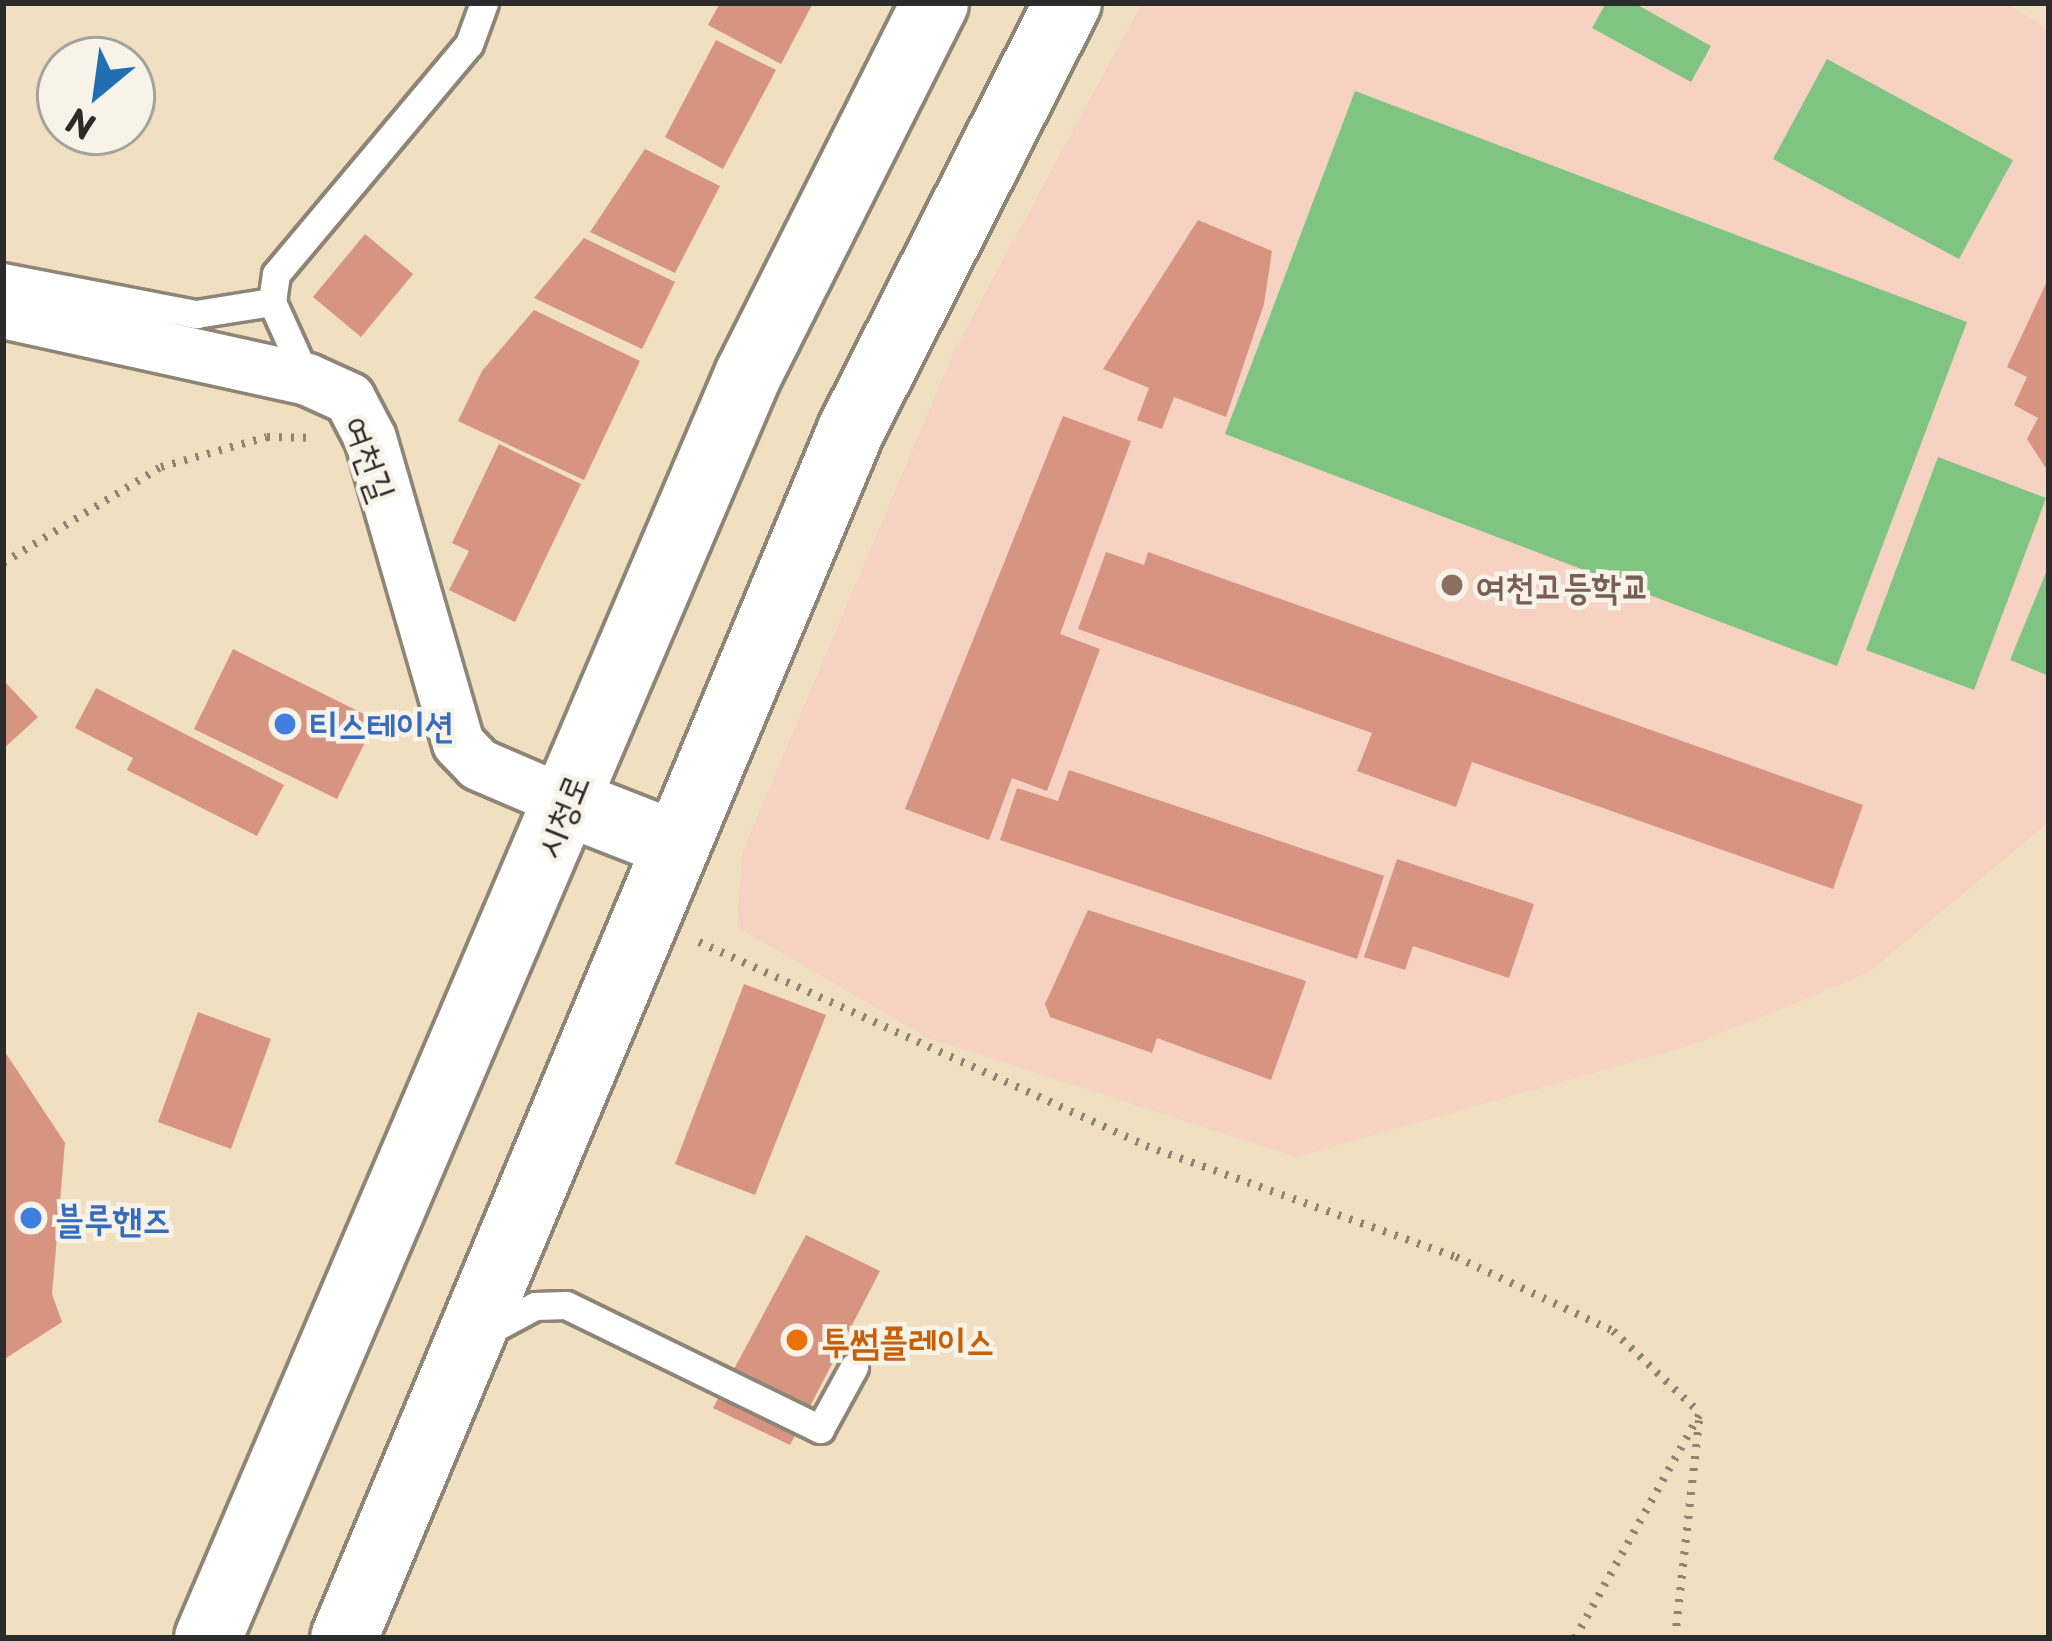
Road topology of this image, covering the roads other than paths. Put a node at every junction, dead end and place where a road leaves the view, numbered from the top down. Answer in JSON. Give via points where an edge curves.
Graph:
{"nodes":[{"id":1,"x":484,"y":3,"type":"edge"},
{"id":2,"x":935,"y":3,"type":"edge"},
{"id":3,"x":1068,"y":3,"type":"edge"},
{"id":4,"x":3,"y":277,"type":"edge"},
{"id":5,"x":272,"y":302,"type":"junction"},
{"id":6,"x":3,"y":312,"type":"edge"},
{"id":7,"x":307,"y":379,"type":"junction"},
{"id":8,"x":564,"y":801,"type":"junction"},
{"id":9,"x":674,"y":844,"type":"junction"},
{"id":10,"x":463,"y":1354,"type":"junction"},
{"id":11,"x":854,"y":1366,"type":"dead end"},
{"id":12,"x":208,"y":1638,"type":"edge"},
{"id":13,"x":344,"y":1638,"type":"edge"}],
"edges":[{"from":1,"to":5,"type":"lane","via":[[469,44],[276,274]]},
{"from":2,"to":8,"type":"street","name":"시청로","via":[[795,269]]},
{"from":3,"to":9,"type":"street","via":[[850,430]]},
{"from":4,"to":5,"type":"lane","via":[[180,312]]},
{"from":5,"to":7,"type":"lane"},
{"from":6,"to":7,"type":"street","name":"여천길"},
{"from":7,"to":8,"type":"street","name":"여천길","via":[[349,398],[370,438],[458,743],[478,764]]},
{"from":8,"to":9,"type":"street"},
{"from":8,"to":12,"type":"street","name":"시청로"},
{"from":9,"to":10,"type":"street"},
{"from":10,"to":11,"type":"lane","via":[[507,1316],[566,1305],[820,1429]]},
{"from":10,"to":13,"type":"street"}]}
